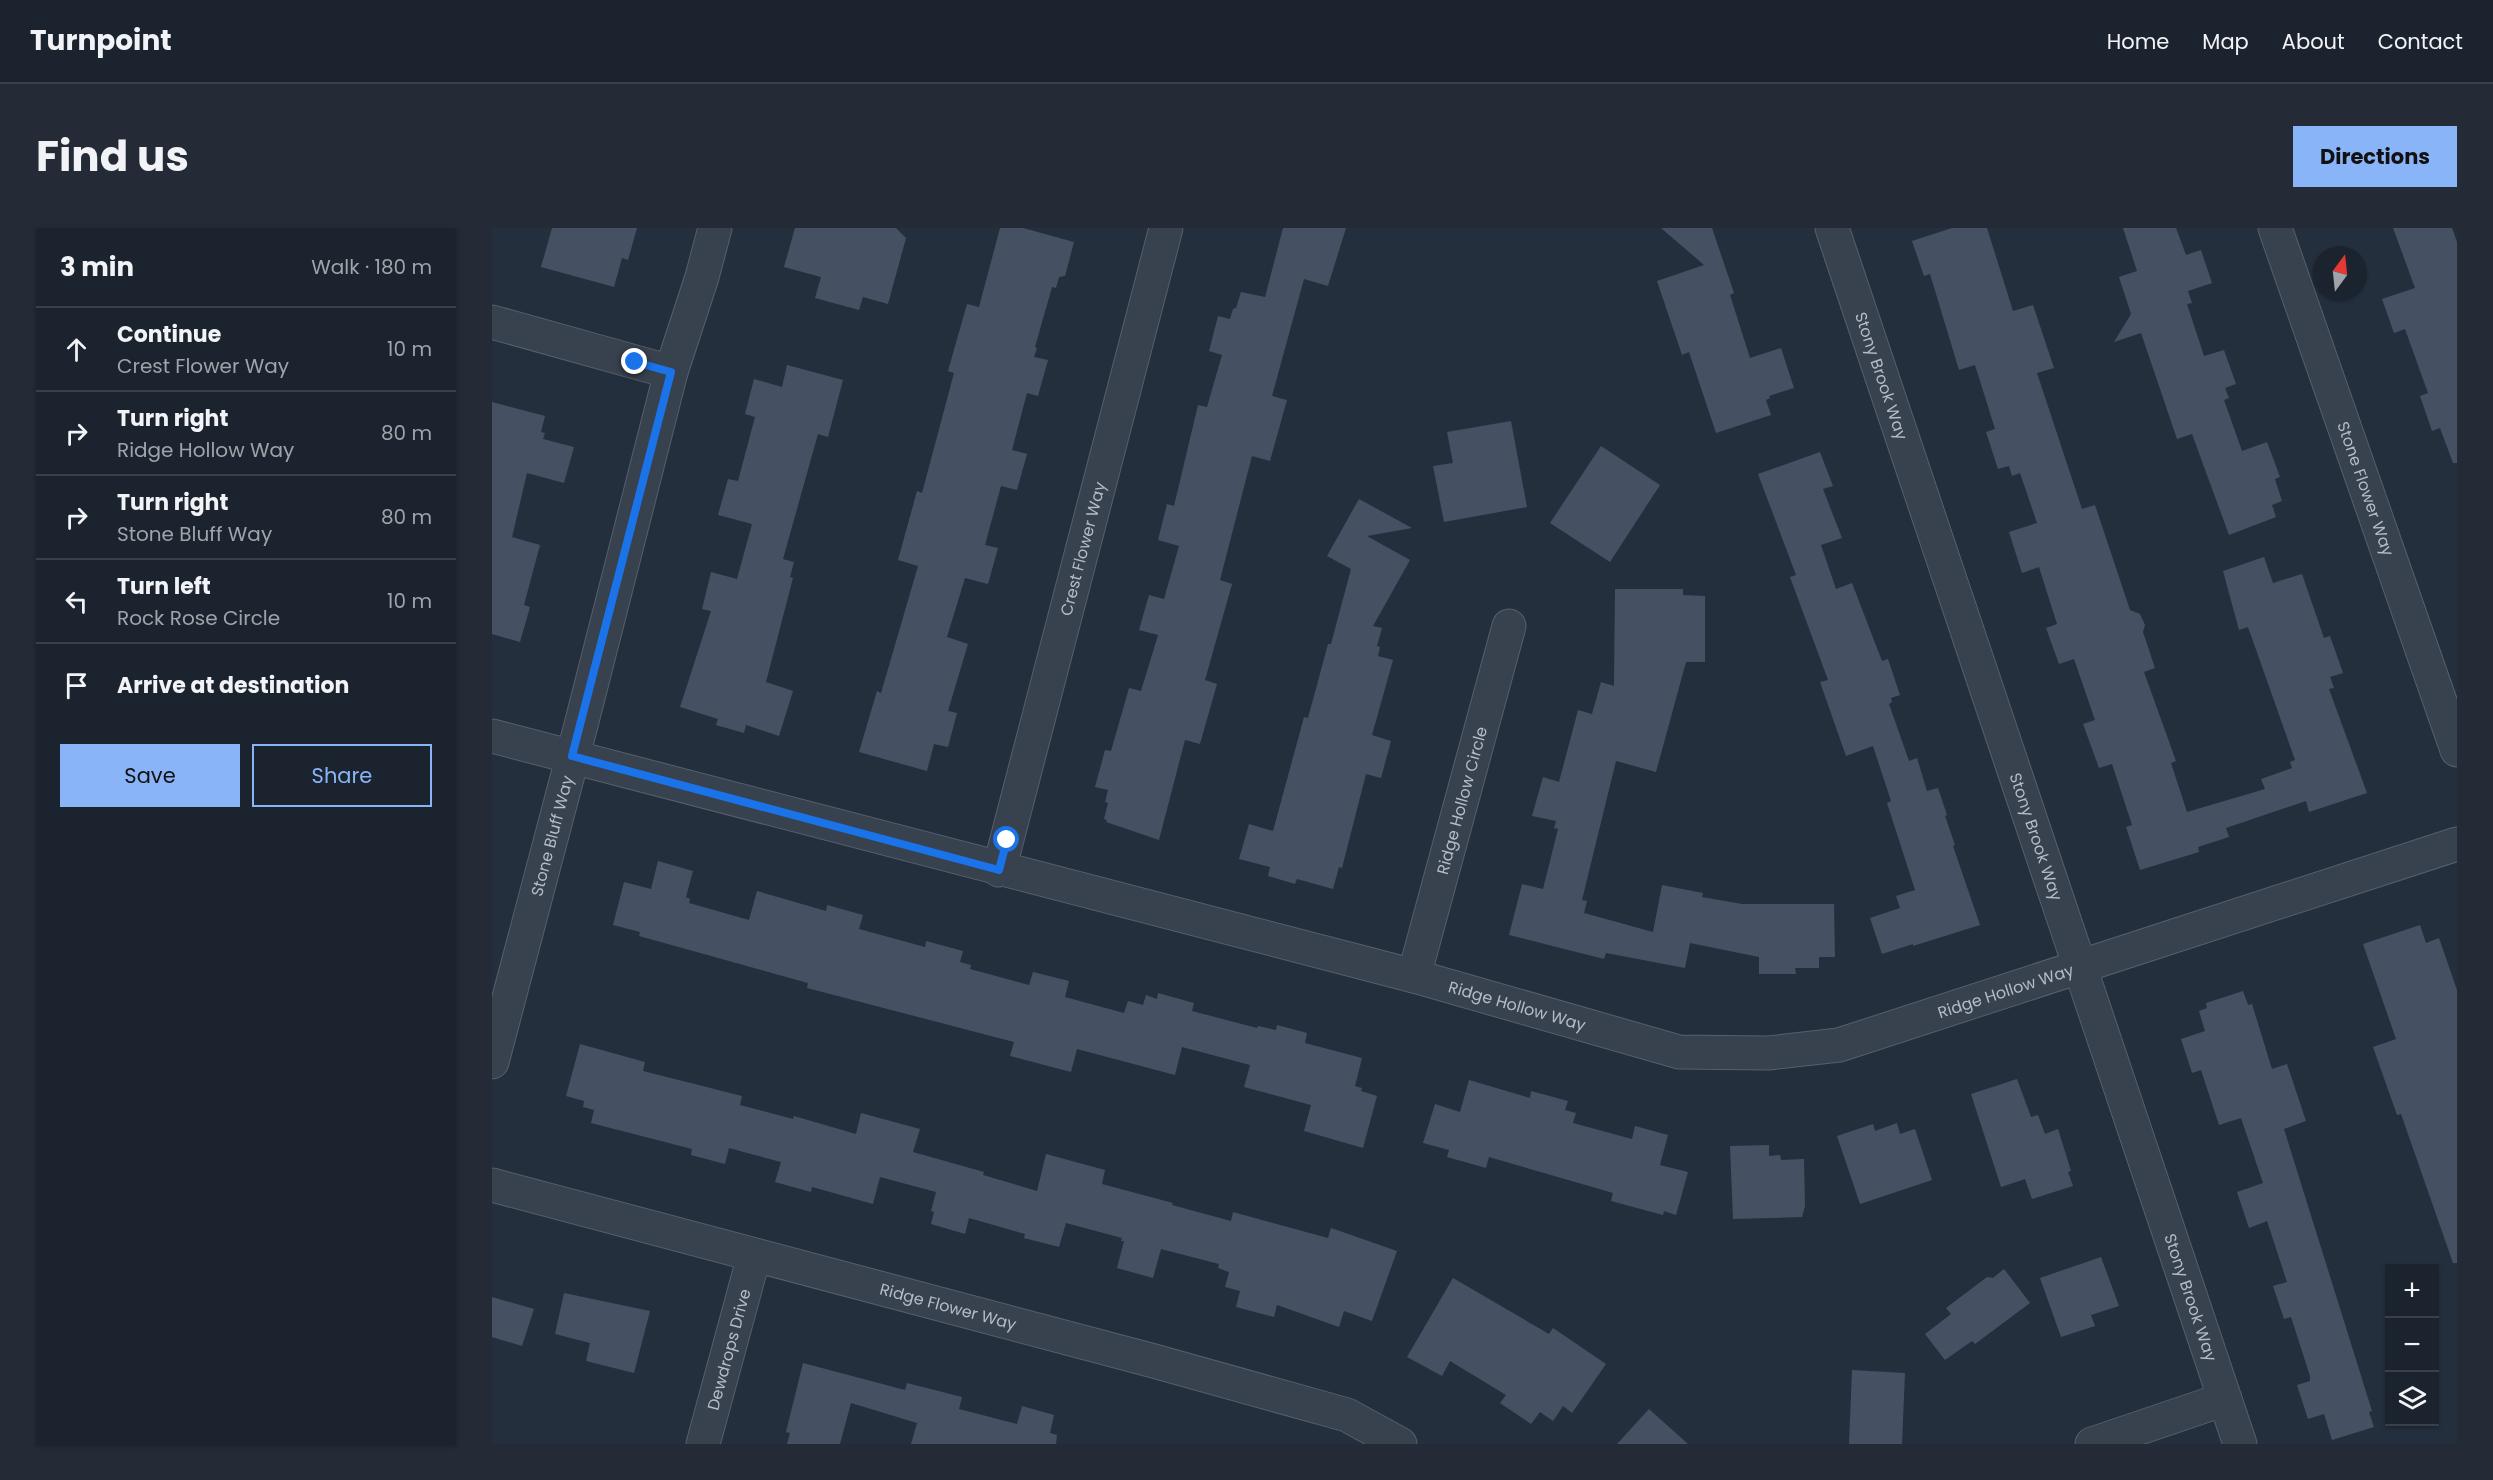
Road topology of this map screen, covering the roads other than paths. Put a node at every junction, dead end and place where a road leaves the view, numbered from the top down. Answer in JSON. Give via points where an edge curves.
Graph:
{"nodes":[{"id":1,"x":715,"y":228,"type":"edge"},
{"id":2,"x":1166,"y":228,"type":"edge"},
{"id":3,"x":1832,"y":228,"type":"edge"},
{"id":4,"x":2275,"y":228,"type":"edge"},
{"id":5,"x":492,"y":322,"type":"edge"},
{"id":6,"x":671,"y":372,"type":"junction"},
{"id":7,"x":1509,"y":626,"type":"dead end"},
{"id":8,"x":492,"y":736,"type":"edge"},
{"id":9,"x":2457,"y":750,"type":"edge"},
{"id":10,"x":572,"y":756,"type":"junction"},
{"id":11,"x":2457,"y":844,"type":"edge"},
{"id":12,"x":999,"y":870,"type":"junction"},
{"id":13,"x":2080,"y":967,"type":"junction"},
{"id":14,"x":1414,"y":976,"type":"junction"},
{"id":15,"x":492,"y":1062,"type":"edge"},
{"id":16,"x":492,"y":1185,"type":"edge"},
{"id":17,"x":754,"y":1257,"type":"junction"},
{"id":18,"x":2224,"y":1399,"type":"junction"},
{"id":19,"x":703,"y":1444,"type":"edge"},
{"id":20,"x":1400,"y":1444,"type":"edge"},
{"id":21,"x":2092,"y":1444,"type":"edge"},
{"id":22,"x":2240,"y":1444,"type":"edge"}],
"edges":[{"from":1,"to":6,"type":"street","name":"Stone Bluff Way"},
{"from":2,"to":12,"type":"street","name":"Crest Flower Way"},
{"from":3,"to":13,"type":"street","name":"Stony Brook Way"},
{"from":4,"to":9,"type":"street","name":"Stone Flower Way"},
{"from":5,"to":6,"type":"street"},
{"from":6,"to":10,"type":"street","name":"Stone Bluff Way"},
{"from":7,"to":14,"type":"street","name":"Ridge Hollow Circle"},
{"from":8,"to":10,"type":"street","name":"Ridge Hollow Way"},
{"from":10,"to":12,"type":"street","name":"Ridge Hollow Way"},
{"from":10,"to":15,"type":"street","name":"Stone Bluff Way"},
{"from":11,"to":13,"type":"street","name":"Ridge Hollow Way"},
{"from":12,"to":14,"type":"street","name":"Ridge Hollow Way"},
{"from":13,"to":14,"type":"street","name":"Ridge Hollow Way","via":[[1839,1045],[1769,1053],[1679,1052]]},
{"from":13,"to":18,"type":"street","name":"Stony Brook Way"},
{"from":16,"to":17,"type":"street","name":"Ridge Flower Way"},
{"from":17,"to":19,"type":"street","name":"Dewdrops Drive"},
{"from":17,"to":20,"type":"street","name":"Ridge Flower Way","via":[[1347,1415]]},
{"from":18,"to":21,"type":"street"},
{"from":18,"to":22,"type":"street","name":"Stony Brook Way"}]}
